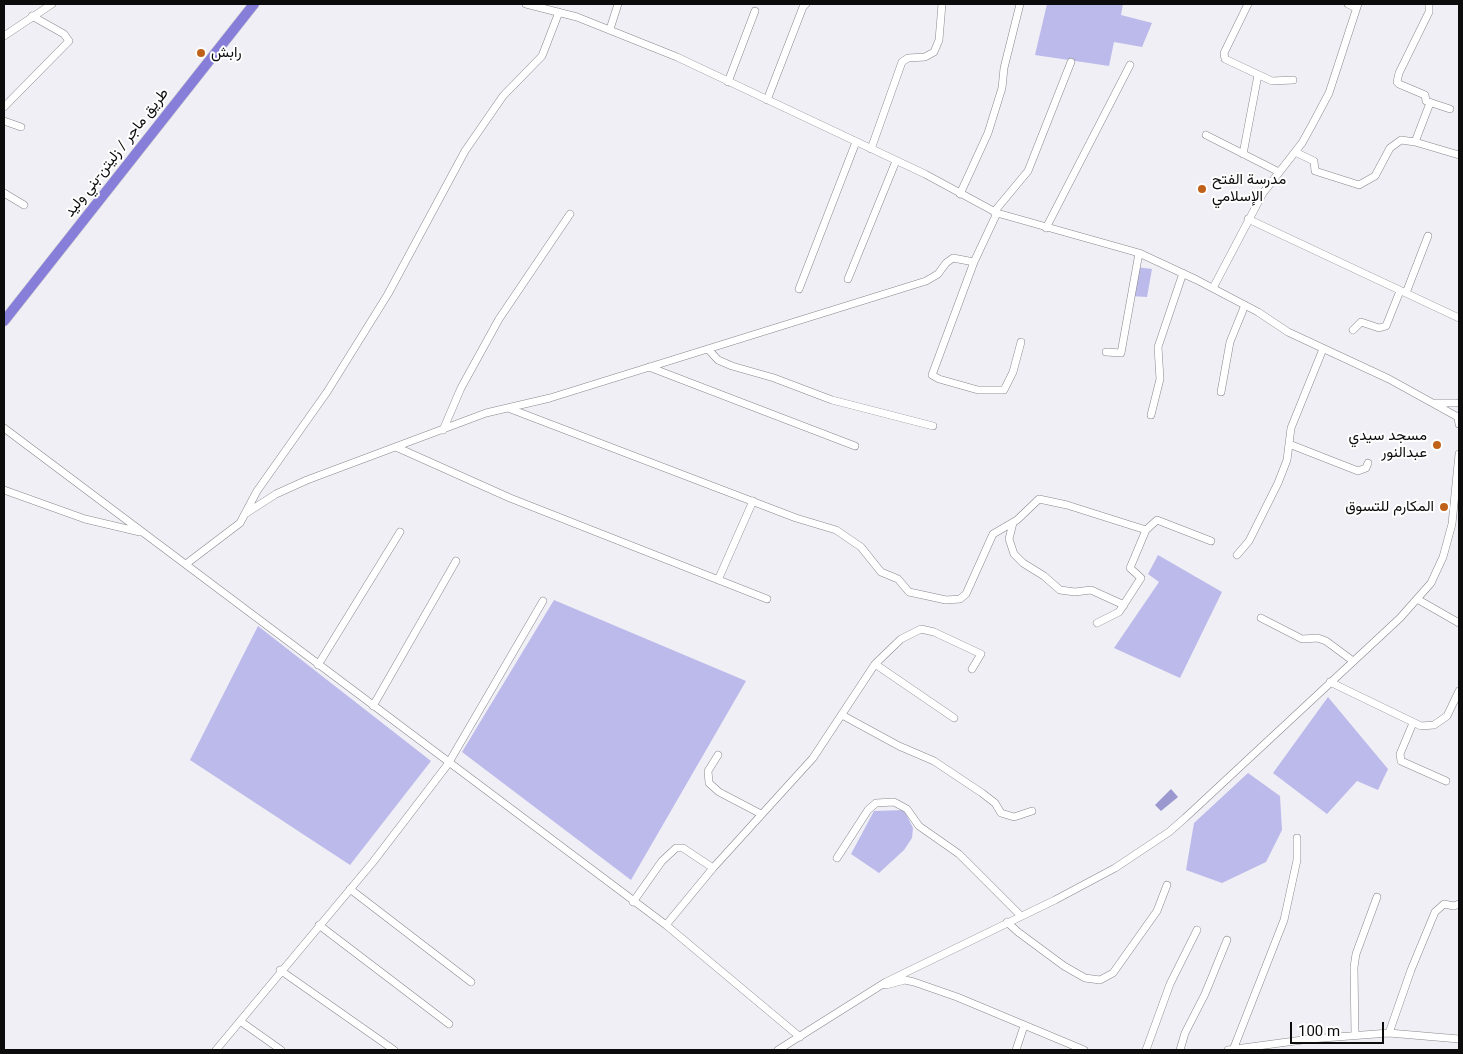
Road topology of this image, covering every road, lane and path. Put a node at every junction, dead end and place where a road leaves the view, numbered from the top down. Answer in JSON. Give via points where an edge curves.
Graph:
{"nodes":[{"id":1,"x":52,"y":4,"type":"edge"},
{"id":2,"x":254,"y":4,"type":"edge"},
{"id":3,"x":526,"y":4,"type":"edge"},
{"id":4,"x":618,"y":4,"type":"edge"},
{"id":5,"x":806,"y":4,"type":"edge"},
{"id":6,"x":942,"y":4,"type":"edge"},
{"id":7,"x":1020,"y":4,"type":"edge"},
{"id":8,"x":1248,"y":4,"type":"edge"},
{"id":9,"x":1348,"y":4,"type":"edge"},
{"id":10,"x":1429,"y":4,"type":"edge"},
{"id":11,"x":1357,"y":6,"type":"edge"},
{"id":12,"x":756,"y":11,"type":"dead end"},
{"id":13,"x":559,"y":12,"type":"junction"},
{"id":14,"x":32,"y":16,"type":"junction"},
{"id":15,"x":610,"y":29,"type":"junction"},
{"id":16,"x":4,"y":36,"type":"edge"},
{"id":17,"x":1071,"y":62,"type":"dead end"},
{"id":18,"x":1130,"y":65,"type":"dead end"},
{"id":19,"x":1258,"y":75,"type":"junction"},
{"id":20,"x":1293,"y":80,"type":"dead end"},
{"id":21,"x":728,"y":82,"type":"junction"},
{"id":22,"x":767,"y":100,"type":"junction"},
{"id":23,"x":1430,"y":103,"type":"junction"},
{"id":24,"x":4,"y":107,"type":"edge"},
{"id":25,"x":1450,"y":109,"type":"dead end"},
{"id":26,"x":4,"y":120,"type":"edge"},
{"id":27,"x":20,"y":127,"type":"dead end"},
{"id":28,"x":1206,"y":135,"type":"dead end"},
{"id":29,"x":856,"y":142,"type":"junction"},
{"id":30,"x":1415,"y":142,"type":"junction"},
{"id":31,"x":871,"y":149,"type":"junction"},
{"id":32,"x":1295,"y":152,"type":"junction"},
{"id":33,"x":1243,"y":154,"type":"junction"},
{"id":34,"x":1459,"y":155,"type":"edge"},
{"id":35,"x":896,"y":161,"type":"junction"},
{"id":36,"x":1280,"y":172,"type":"junction"},
{"id":37,"x":4,"y":193,"type":"edge"},
{"id":38,"x":960,"y":194,"type":"junction"},
{"id":39,"x":24,"y":205,"type":"dead end"},
{"id":40,"x":996,"y":213,"type":"junction"},
{"id":41,"x":570,"y":214,"type":"dead end"},
{"id":42,"x":1248,"y":219,"type":"junction"},
{"id":43,"x":1046,"y":228,"type":"junction"},
{"id":44,"x":1428,"y":236,"type":"dead end"},
{"id":45,"x":1139,"y":253,"type":"junction"},
{"id":46,"x":974,"y":262,"type":"junction"},
{"id":47,"x":1184,"y":273,"type":"junction"},
{"id":48,"x":848,"y":279,"type":"dead end"},
{"id":49,"x":1213,"y":288,"type":"junction"},
{"id":50,"x":799,"y":289,"type":"dead end"},
{"id":51,"x":1403,"y":292,"type":"junction"},
{"id":52,"x":1245,"y":305,"type":"junction"},
{"id":53,"x":1459,"y":318,"type":"edge"},
{"id":54,"x":4,"y":321,"type":"edge"},
{"id":55,"x":1353,"y":330,"type":"dead end"},
{"id":56,"x":1021,"y":342,"type":"dead end"},
{"id":57,"x":708,"y":349,"type":"junction"},
{"id":58,"x":1323,"y":349,"type":"junction"},
{"id":59,"x":1106,"y":352,"type":"dead end"},
{"id":60,"x":649,"y":367,"type":"junction"},
{"id":61,"x":1221,"y":392,"type":"dead end"},
{"id":62,"x":1458,"y":400,"type":"edge"},
{"id":63,"x":1435,"y":403,"type":"junction"},
{"id":64,"x":508,"y":408,"type":"junction"},
{"id":65,"x":1151,"y":416,"type":"dead end"},
{"id":66,"x":1458,"y":419,"type":"edge"},
{"id":67,"x":932,"y":426,"type":"dead end"},
{"id":68,"x":4,"y":428,"type":"edge"},
{"id":69,"x":443,"y":430,"type":"junction"},
{"id":70,"x":1289,"y":444,"type":"junction"},
{"id":71,"x":855,"y":446,"type":"dead end"},
{"id":72,"x":396,"y":447,"type":"junction"},
{"id":73,"x":1459,"y":454,"type":"edge"},
{"id":74,"x":1368,"y":463,"type":"dead end"},
{"id":75,"x":4,"y":490,"type":"edge"},
{"id":76,"x":752,"y":501,"type":"junction"},
{"id":77,"x":245,"y":514,"type":"junction"},
{"id":78,"x":1014,"y":523,"type":"junction"},
{"id":79,"x":1146,"y":530,"type":"junction"},
{"id":80,"x":143,"y":532,"type":"junction"},
{"id":81,"x":400,"y":532,"type":"dead end"},
{"id":82,"x":1211,"y":541,"type":"dead end"},
{"id":83,"x":1237,"y":555,"type":"dead end"},
{"id":84,"x":456,"y":561,"type":"dead end"},
{"id":85,"x":186,"y":564,"type":"junction"},
{"id":86,"x":718,"y":580,"type":"junction"},
{"id":87,"x":767,"y":599,"type":"dead end"},
{"id":88,"x":1417,"y":599,"type":"junction"},
{"id":89,"x":542,"y":601,"type":"dead end"},
{"id":90,"x":1124,"y":605,"type":"junction"},
{"id":91,"x":1261,"y":618,"type":"dead end"},
{"id":92,"x":1097,"y":622,"type":"dead end"},
{"id":93,"x":1459,"y":623,"type":"edge"},
{"id":94,"x":1353,"y":661,"type":"junction"},
{"id":95,"x":875,"y":664,"type":"junction"},
{"id":96,"x":318,"y":665,"type":"junction"},
{"id":97,"x":972,"y":670,"type":"dead end"},
{"id":98,"x":1330,"y":682,"type":"junction"},
{"id":99,"x":1459,"y":691,"type":"edge"},
{"id":100,"x":373,"y":706,"type":"junction"},
{"id":101,"x":842,"y":715,"type":"junction"},
{"id":102,"x":954,"y":718,"type":"dead end"},
{"id":103,"x":1413,"y":723,"type":"junction"},
{"id":104,"x":718,"y":755,"type":"dead end"},
{"id":105,"x":448,"y":764,"type":"junction"},
{"id":106,"x":1446,"y":781,"type":"dead end"},
{"id":107,"x":1032,"y":811,"type":"dead end"},
{"id":108,"x":761,"y":814,"type":"junction"},
{"id":109,"x":1297,"y":838,"type":"dead end"},
{"id":110,"x":836,"y":858,"type":"dead end"},
{"id":111,"x":713,"y":868,"type":"junction"},
{"id":112,"x":1167,"y":885,"type":"dead end"},
{"id":113,"x":350,"y":889,"type":"junction"},
{"id":114,"x":1376,"y":897,"type":"dead end"},
{"id":115,"x":633,"y":902,"type":"junction"},
{"id":116,"x":1459,"y":904,"type":"edge"},
{"id":117,"x":1021,"y":916,"type":"junction"},
{"id":118,"x":1008,"y":922,"type":"junction"},
{"id":119,"x":319,"y":925,"type":"junction"},
{"id":120,"x":666,"y":925,"type":"junction"},
{"id":121,"x":1197,"y":930,"type":"dead end"},
{"id":122,"x":1227,"y":940,"type":"dead end"},
{"id":123,"x":280,"y":970,"type":"junction"},
{"id":124,"x":471,"y":982,"type":"dead end"},
{"id":125,"x":880,"y":986,"type":"junction"},
{"id":126,"x":240,"y":1021,"type":"junction"},
{"id":127,"x":449,"y":1024,"type":"dead end"},
{"id":128,"x":1024,"y":1026,"type":"junction"},
{"id":129,"x":1389,"y":1032,"type":"junction"},
{"id":130,"x":1356,"y":1035,"type":"junction"},
{"id":131,"x":800,"y":1037,"type":"junction"},
{"id":132,"x":1459,"y":1039,"type":"edge"},
{"id":133,"x":216,"y":1050,"type":"edge"},
{"id":134,"x":281,"y":1050,"type":"edge"},
{"id":135,"x":394,"y":1050,"type":"edge"},
{"id":136,"x":778,"y":1050,"type":"edge"},
{"id":137,"x":1016,"y":1050,"type":"edge"},
{"id":138,"x":1084,"y":1050,"type":"edge"},
{"id":139,"x":1146,"y":1050,"type":"edge"},
{"id":140,"x":1180,"y":1050,"type":"edge"},
{"id":141,"x":1228,"y":1050,"type":"edge"},
{"id":142,"x":1233,"y":1050,"type":"edge"}],
"edges":[{"from":1,"to":14,"type":"street"},
{"from":2,"to":54,"type":"highway","name":"طريق ماجر / زليتن-بني وليد"},
{"from":3,"to":13,"type":"street"},
{"from":4,"to":15,"type":"street"},
{"from":5,"to":22,"type":"street","via":[[802,7]]},
{"from":6,"to":31,"type":"street","via":[[939,40],[934,52],[925,57],[908,58],[899,66]]},
{"from":7,"to":38,"type":"street","via":[[1002,88],[988,132]]},
{"from":8,"to":19,"type":"street","via":[[1224,57],[1227,62]]},
{"from":9,"to":11,"type":"street"},
{"from":10,"to":23,"type":"street","via":[[1397,79],[1399,84],[1426,94],[1425,101]]},
{"from":11,"to":32,"type":"street","via":[[1329,93]]},
{"from":12,"to":21,"type":"street"},
{"from":13,"to":15,"type":"street"},
{"from":13,"to":77,"type":"street","via":[[542,56],[503,96],[470,143],[388,294]]},
{"from":14,"to":16,"type":"street"},
{"from":14,"to":24,"type":"street","via":[[64,34],[69,41]]},
{"from":15,"to":21,"type":"street"},
{"from":17,"to":40,"type":"street","via":[[1028,171]]},
{"from":18,"to":43,"type":"street"},
{"from":19,"to":20,"type":"street","via":[[1272,81]]},
{"from":19,"to":33,"type":"street"},
{"from":21,"to":22,"type":"street"},
{"from":22,"to":29,"type":"street"},
{"from":23,"to":25,"type":"street"},
{"from":23,"to":30,"type":"street"},
{"from":26,"to":27,"type":"street"},
{"from":28,"to":33,"type":"street"},
{"from":29,"to":31,"type":"street"},
{"from":29,"to":50,"type":"street"},
{"from":30,"to":32,"type":"street","via":[[1401,140],[1393,144],[1378,172],[1361,185],[1315,171],[1314,161]]},
{"from":30,"to":34,"type":"street"},
{"from":31,"to":35,"type":"street"},
{"from":32,"to":36,"type":"street"},
{"from":33,"to":36,"type":"street"},
{"from":35,"to":38,"type":"street"},
{"from":35,"to":48,"type":"street"},
{"from":36,"to":42,"type":"street"},
{"from":37,"to":39,"type":"street"},
{"from":38,"to":40,"type":"street"},
{"from":40,"to":43,"type":"street"},
{"from":40,"to":46,"type":"street"},
{"from":41,"to":69,"type":"street","via":[[499,319],[460,388]]},
{"from":42,"to":49,"type":"street"},
{"from":42,"to":51,"type":"street"},
{"from":43,"to":45,"type":"street"},
{"from":44,"to":51,"type":"street"},
{"from":45,"to":47,"type":"street"},
{"from":45,"to":59,"type":"street","via":[[1121,353]]},
{"from":46,"to":56,"type":"street","via":[[932,375],[978,390],[1004,390]]},
{"from":46,"to":57,"type":"street","via":[[953,258],[926,281]]},
{"from":47,"to":49,"type":"street"},
{"from":47,"to":65,"type":"street","via":[[1158,347],[1160,380]]},
{"from":49,"to":52,"type":"street"},
{"from":51,"to":53,"type":"street"},
{"from":51,"to":55,"type":"street","via":[[1386,326],[1379,328],[1361,322]]},
{"from":52,"to":58,"type":"street"},
{"from":52,"to":61,"type":"street","via":[[1230,342]]},
{"from":57,"to":60,"type":"street"},
{"from":57,"to":67,"type":"street","via":[[718,360],[732,366],[832,400]]},
{"from":58,"to":63,"type":"street"},
{"from":58,"to":70,"type":"street","via":[[1290,428]]},
{"from":60,"to":64,"type":"street"},
{"from":60,"to":71,"type":"street"},
{"from":62,"to":63,"type":"street"},
{"from":62,"to":66,"type":"street","via":[[1454,410]]},
{"from":63,"to":66,"type":"street"},
{"from":64,"to":69,"type":"street"},
{"from":64,"to":76,"type":"street"},
{"from":68,"to":80,"type":"street"},
{"from":69,"to":72,"type":"street"},
{"from":70,"to":74,"type":"street","via":[[1358,471],[1366,468]]},
{"from":70,"to":83,"type":"street","via":[[1287,460],[1269,504],[1249,541]]},
{"from":72,"to":77,"type":"street","via":[[307,480],[276,494]]},
{"from":72,"to":86,"type":"street","via":[[510,498]]},
{"from":73,"to":88,"type":"street","via":[[1452,524],[1446,549],[1431,583]]},
{"from":75,"to":80,"type":"street","via":[[85,518]]},
{"from":76,"to":78,"type":"street","via":[[836,530],[861,547],[881,572],[898,579],[910,592],[946,600],[960,599],[966,594],[993,534]]},
{"from":76,"to":86,"type":"street"},
{"from":77,"to":85,"type":"street","via":[[234,529]]},
{"from":78,"to":79,"type":"street","via":[[1034,502],[1042,499]]},
{"from":78,"to":90,"type":"street","via":[[1009,539],[1014,554],[1023,564],[1060,590],[1091,590]]},
{"from":79,"to":82,"type":"street","via":[[1157,520]]},
{"from":79,"to":90,"type":"street","via":[[1130,568],[1141,578]]},
{"from":80,"to":85,"type":"street"},
{"from":81,"to":96,"type":"street"},
{"from":84,"to":100,"type":"street"},
{"from":85,"to":96,"type":"street"},
{"from":86,"to":87,"type":"street"},
{"from":88,"to":93,"type":"street"},
{"from":88,"to":94,"type":"street"},
{"from":89,"to":105,"type":"street"},
{"from":90,"to":92,"type":"street","via":[[1117,613]]},
{"from":91,"to":94,"type":"street","via":[[1302,640],[1326,641]]},
{"from":94,"to":98,"type":"street"},
{"from":95,"to":97,"type":"street","via":[[901,639],[926,629],[981,654]]},
{"from":95,"to":101,"type":"street"},
{"from":95,"to":102,"type":"street"},
{"from":96,"to":100,"type":"street"},
{"from":98,"to":103,"type":"street"},
{"from":98,"to":117,"type":"street","via":[[1169,832],[1115,868]]},
{"from":99,"to":103,"type":"street","via":[[1440,723],[1429,726]]},
{"from":100,"to":105,"type":"street"},
{"from":101,"to":107,"type":"street","via":[[934,761],[993,801],[1001,813],[1014,817]]},
{"from":101,"to":108,"type":"street","via":[[813,758]]},
{"from":103,"to":106,"type":"street","via":[[1400,754],[1401,761]]},
{"from":104,"to":108,"type":"street","via":[[708,771],[709,783],[719,792]]},
{"from":105,"to":113,"type":"street"},
{"from":105,"to":115,"type":"street"},
{"from":108,"to":111,"type":"street"},
{"from":109,"to":142,"type":"street","via":[[1297,860],[1284,920]]},
{"from":110,"to":117,"type":"street","via":[[868,810],[876,803],[894,802],[907,809],[919,826],[959,854]]},
{"from":111,"to":115,"type":"street","via":[[683,848],[676,848],[662,861]]},
{"from":111,"to":120,"type":"street"},
{"from":112,"to":118,"type":"street","via":[[1157,911],[1116,969],[1105,979],[1085,978],[1024,938]]},
{"from":113,"to":119,"type":"street"},
{"from":113,"to":124,"type":"street"},
{"from":114,"to":130,"type":"street","via":[[1354,967]]},
{"from":115,"to":120,"type":"street"},
{"from":116,"to":129,"type":"street","via":[[1444,904],[1435,912]]},
{"from":117,"to":118,"type":"street"},
{"from":118,"to":125,"type":"street"},
{"from":119,"to":123,"type":"street"},
{"from":119,"to":127,"type":"street"},
{"from":120,"to":131,"type":"street"},
{"from":121,"to":139,"type":"street","via":[[1170,984]]},
{"from":122,"to":140,"type":"street"},
{"from":123,"to":126,"type":"street"},
{"from":123,"to":135,"type":"street"},
{"from":125,"to":128,"type":"street","via":[[905,980],[914,982]]},
{"from":125,"to":131,"type":"street"},
{"from":126,"to":133,"type":"street"},
{"from":126,"to":134,"type":"street"},
{"from":128,"to":137,"type":"street"},
{"from":128,"to":138,"type":"street"},
{"from":129,"to":130,"type":"street"},
{"from":129,"to":132,"type":"street"},
{"from":130,"to":142,"type":"street"},
{"from":131,"to":136,"type":"street"},
{"from":141,"to":142,"type":"street"}]}
